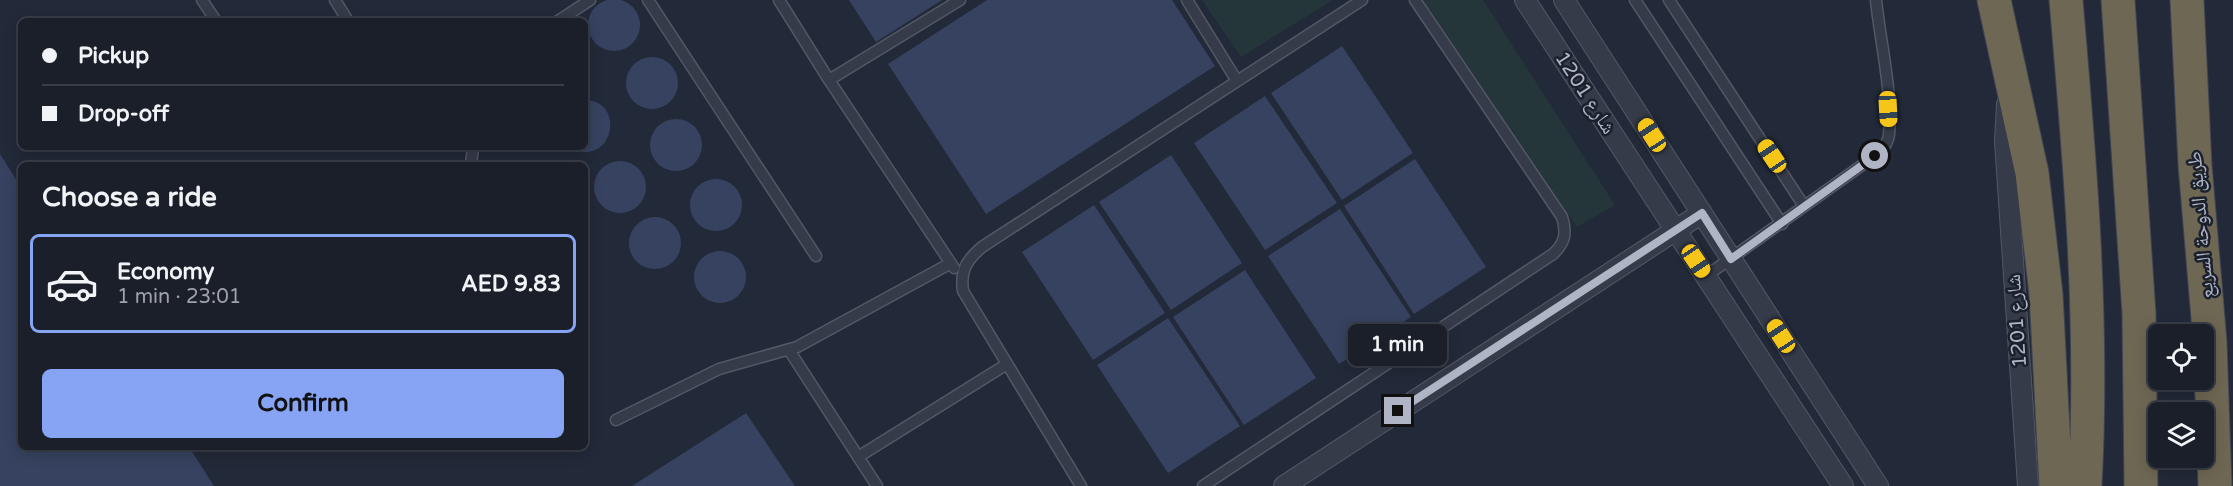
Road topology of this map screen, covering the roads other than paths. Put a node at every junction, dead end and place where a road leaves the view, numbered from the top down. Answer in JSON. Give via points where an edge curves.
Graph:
{"nodes":[{"id":1,"x":202,"y":0,"type":"edge"},
{"id":2,"x":335,"y":0,"type":"edge"},
{"id":3,"x":590,"y":0,"type":"edge"},
{"id":4,"x":648,"y":0,"type":"edge"},
{"id":5,"x":779,"y":0,"type":"edge"},
{"id":6,"x":960,"y":0,"type":"edge"},
{"id":7,"x":1187,"y":0,"type":"edge"},
{"id":8,"x":1362,"y":0,"type":"edge"},
{"id":9,"x":1415,"y":0,"type":"edge"},
{"id":10,"x":1525,"y":0,"type":"edge"},
{"id":11,"x":1564,"y":0,"type":"edge"},
{"id":12,"x":1635,"y":0,"type":"edge"},
{"id":13,"x":1670,"y":0,"type":"edge"},
{"id":14,"x":1876,"y":0,"type":"edge"},
{"id":15,"x":1994,"y":0,"type":"edge"},
{"id":16,"x":2066,"y":0,"type":"edge"},
{"id":17,"x":2118,"y":0,"type":"edge"},
{"id":18,"x":2164,"y":0,"type":"edge"},
{"id":19,"x":2187,"y":0,"type":"edge"},
{"id":20,"x":214,"y":18,"type":"edge"},
{"id":21,"x":346,"y":18,"type":"edge"},
{"id":22,"x":563,"y":18,"type":"edge"},
{"id":23,"x":829,"y":80,"type":"junction"},
{"id":24,"x":1237,"y":81,"type":"junction"},
{"id":25,"x":2012,"y":84,"type":"junction"},
{"id":26,"x":2195,"y":165,"type":"junction"},
{"id":27,"x":1804,"y":206,"type":"junction"},
{"id":28,"x":1702,"y":213,"type":"junction"},
{"id":29,"x":1782,"y":224,"type":"junction"},
{"id":30,"x":1675,"y":231,"type":"junction"},
{"id":31,"x":816,"y":256,"type":"dead end"},
{"id":32,"x":1731,"y":259,"type":"junction"},
{"id":33,"x":951,"y":263,"type":"junction"},
{"id":34,"x":1706,"y":276,"type":"junction"},
{"id":35,"x":961,"y":278,"type":"junction"},
{"id":36,"x":789,"y":350,"type":"junction"},
{"id":37,"x":1007,"y":364,"type":"junction"},
{"id":38,"x":616,"y":420,"type":"dead end"},
{"id":39,"x":858,"y":457,"type":"junction"},
{"id":40,"x":1294,"y":483,"type":"edge"},
{"id":41,"x":877,"y":486,"type":"edge"},
{"id":42,"x":1081,"y":486,"type":"edge"},
{"id":43,"x":1203,"y":486,"type":"edge"},
{"id":44,"x":1843,"y":486,"type":"edge"},
{"id":45,"x":1878,"y":486,"type":"edge"},
{"id":46,"x":2028,"y":486,"type":"edge"},
{"id":47,"x":2056,"y":486,"type":"edge"},
{"id":48,"x":2085,"y":486,"type":"edge"},
{"id":49,"x":2141,"y":486,"type":"edge"},
{"id":50,"x":2215,"y":486,"type":"edge"}],
"edges":[{"from":1,"to":20,"type":"lane"},
{"from":2,"to":21,"type":"lane"},
{"from":3,"to":22,"type":"lane"},
{"from":4,"to":31,"type":"lane"},
{"from":5,"to":23,"type":"lane"},
{"from":6,"to":23,"type":"lane"},
{"from":7,"to":24,"type":"lane"},
{"from":8,"to":24,"type":"lane"},
{"from":9,"to":43,"type":"lane","via":[[1562,217],[1561,247]]},
{"from":10,"to":30,"type":"street","name":"شارع 1201"},
{"from":11,"to":28,"type":"street","name":"شارع 1201"},
{"from":12,"to":29,"type":"lane"},
{"from":13,"to":27,"type":"lane"},
{"from":14,"to":27,"type":"lane","via":[[1887,93],[1887,143],[1882,151]]},
{"from":15,"to":25,"type":"highway"},
{"from":16,"to":48,"type":"highway","via":[[2086,272],[2089,412]]},
{"from":17,"to":49,"type":"highway","via":[[2139,314]]},
{"from":18,"to":26,"type":"highway","via":[[2178,135]]},
{"from":19,"to":26,"type":"highway","name":"طريق الدوحة السريع"},
{"from":23,"to":33,"type":"lane"},
{"from":24,"to":35,"type":"lane","via":[[982,247],[964,266]]},
{"from":25,"to":46,"type":"street","name":"شارع 1201","via":[[2005,141]]},
{"from":25,"to":47,"type":"highway","via":[[2032,173],[2040,236],[2052,366]]},
{"from":26,"to":50,"type":"highway","name":"طريق الدوحة السريع","via":[[2210,342]]},
{"from":27,"to":29,"type":"lane"},
{"from":28,"to":30,"type":"street"},
{"from":28,"to":32,"type":"street","name":"شارع 1201"},
{"from":29,"to":32,"type":"lane"},
{"from":30,"to":34,"type":"street","name":"شارع 1201"},
{"from":30,"to":40,"type":"street"},
{"from":32,"to":34,"type":"lane"},
{"from":32,"to":45,"type":"street","name":"شارع 1201"},
{"from":33,"to":35,"type":"lane"},
{"from":33,"to":36,"type":"lane"},
{"from":34,"to":44,"type":"street","name":"شارع 1201"},
{"from":35,"to":37,"type":"lane","via":[[963,291]]},
{"from":36,"to":38,"type":"lane","via":[[719,369]]},
{"from":36,"to":39,"type":"lane"},
{"from":37,"to":39,"type":"lane"},
{"from":37,"to":42,"type":"lane"},
{"from":39,"to":41,"type":"lane"}]}
